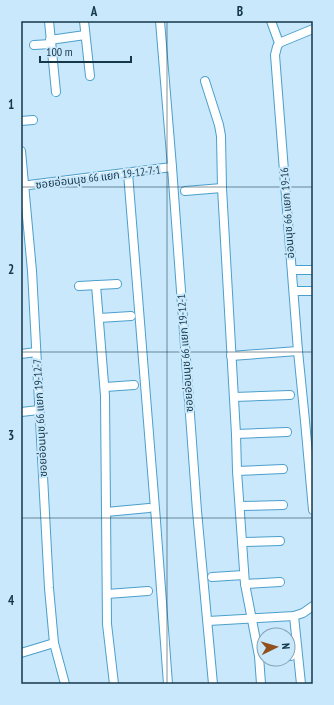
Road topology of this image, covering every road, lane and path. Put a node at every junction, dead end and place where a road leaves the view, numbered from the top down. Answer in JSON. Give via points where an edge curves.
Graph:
{"nodes":[{"id":1,"x":48,"y":21,"type":"edge"},
{"id":2,"x":84,"y":21,"type":"edge"},
{"id":3,"x":160,"y":21,"type":"edge"},
{"id":4,"x":271,"y":21,"type":"edge"},
{"id":5,"x":313,"y":29,"type":"edge"},
{"id":6,"x":85,"y":35,"type":"junction"},
{"id":7,"x":51,"y":42,"type":"junction"},
{"id":8,"x":278,"y":43,"type":"junction"},
{"id":9,"x":34,"y":46,"type":"dead end"},
{"id":10,"x":90,"y":76,"type":"dead end"},
{"id":11,"x":205,"y":81,"type":"dead end"},
{"id":12,"x":56,"y":92,"type":"dead end"},
{"id":13,"x":33,"y":120,"type":"dead end"},
{"id":14,"x":21,"y":121,"type":"edge"},
{"id":15,"x":21,"y":151,"type":"edge"},
{"id":16,"x":172,"y":167,"type":"junction"},
{"id":17,"x":128,"y":173,"type":"junction"},
{"id":18,"x":23,"y":186,"type":"edge"},
{"id":19,"x":222,"y":188,"type":"junction"},
{"id":20,"x":185,"y":191,"type":"dead end"},
{"id":21,"x":292,"y":270,"type":"junction"},
{"id":22,"x":313,"y":270,"type":"edge"},
{"id":23,"x":117,"y":284,"type":"dead end"},
{"id":24,"x":96,"y":285,"type":"junction"},
{"id":25,"x":79,"y":286,"type":"dead end"},
{"id":26,"x":294,"y":291,"type":"junction"},
{"id":27,"x":313,"y":291,"type":"edge"},
{"id":28,"x":131,"y":316,"type":"dead end"},
{"id":29,"x":99,"y":318,"type":"junction"},
{"id":30,"x":298,"y":351,"type":"junction"},
{"id":31,"x":36,"y":352,"type":"junction"},
{"id":32,"x":21,"y":354,"type":"edge"},
{"id":33,"x":232,"y":356,"type":"junction"},
{"id":34,"x":134,"y":385,"type":"dead end"},
{"id":35,"x":105,"y":387,"type":"junction"},
{"id":36,"x":290,"y":395,"type":"dead end"},
{"id":37,"x":234,"y":398,"type":"junction"},
{"id":38,"x":39,"y":410,"type":"junction"},
{"id":39,"x":21,"y":412,"type":"edge"},
{"id":40,"x":309,"y":420,"type":"edge"},
{"id":41,"x":287,"y":432,"type":"dead end"},
{"id":42,"x":236,"y":434,"type":"junction"},
{"id":43,"x":283,"y":469,"type":"dead end"},
{"id":44,"x":237,"y":471,"type":"junction"},
{"id":45,"x":283,"y":505,"type":"dead end"},
{"id":46,"x":240,"y":506,"type":"junction"},
{"id":47,"x":149,"y":508,"type":"dead end"},
{"id":48,"x":313,"y":510,"type":"edge"},
{"id":49,"x":106,"y":512,"type":"junction"},
{"id":50,"x":280,"y":541,"type":"dead end"},
{"id":51,"x":242,"y":542,"type":"junction"},
{"id":52,"x":244,"y":574,"type":"junction"},
{"id":53,"x":212,"y":577,"type":"dead end"},
{"id":54,"x":280,"y":582,"type":"dead end"},
{"id":55,"x":245,"y":584,"type":"junction"},
{"id":56,"x":148,"y":592,"type":"dead end"},
{"id":57,"x":107,"y":594,"type":"junction"},
{"id":58,"x":313,"y":606,"type":"edge"},
{"id":59,"x":294,"y":616,"type":"junction"},
{"id":60,"x":252,"y":619,"type":"junction"},
{"id":61,"x":208,"y":621,"type":"junction"},
{"id":62,"x":256,"y":635,"type":"edge"},
{"id":63,"x":54,"y":643,"type":"junction"},
{"id":64,"x":21,"y":653,"type":"edge"},
{"id":65,"x":261,"y":667,"type":"edge"},
{"id":66,"x":65,"y":684,"type":"edge"},
{"id":67,"x":114,"y":684,"type":"edge"},
{"id":68,"x":168,"y":684,"type":"edge"},
{"id":69,"x":213,"y":684,"type":"edge"},
{"id":70,"x":261,"y":684,"type":"edge"},
{"id":71,"x":301,"y":684,"type":"edge"}],
"edges":[{"from":1,"to":7,"type":"street"},
{"from":2,"to":6,"type":"street"},
{"from":3,"to":16,"type":"street","name":"ซอยอ่อนนุช 66 แยก 19-12-1"},
{"from":4,"to":8,"type":"street"},
{"from":5,"to":8,"type":"street"},
{"from":6,"to":7,"type":"street"},
{"from":6,"to":10,"type":"street"},
{"from":7,"to":9,"type":"street"},
{"from":7,"to":12,"type":"street"},
{"from":8,"to":21,"type":"street","name":"อ่อนนุช 66 แยก 19-16","via":[[275,56]]},
{"from":11,"to":19,"type":"street","via":[[221,136]]},
{"from":13,"to":14,"type":"street"},
{"from":15,"to":18,"type":"street","name":"ซอยอ่อนนุช 66 แยก 19-12-7"},
{"from":16,"to":17,"type":"street","name":"ซอยอ่อนนุช 66 แยก 19-12-7-1"},
{"from":16,"to":61,"type":"street","name":"ซอยอ่อนนุช 66 แยก 19-12-1","via":[[191,432]]},
{"from":17,"to":18,"type":"street","name":"ซอยอ่อนนุช 66 แยก 19-12-7-1"},
{"from":17,"to":68,"type":"street"},
{"from":18,"to":31,"type":"street","name":"ซอยอ่อนนุช 66 แยก 19-12-7","via":[[32,271]]},
{"from":19,"to":20,"type":"street"},
{"from":19,"to":33,"type":"street"},
{"from":21,"to":22,"type":"street"},
{"from":21,"to":26,"type":"street","name":"อ่อนนุช 66 แยก 19-16"},
{"from":23,"to":24,"type":"street"},
{"from":24,"to":25,"type":"street"},
{"from":24,"to":29,"type":"street"},
{"from":26,"to":27,"type":"street"},
{"from":26,"to":30,"type":"street","name":"อ่อนนุช 66 แยก 19-16"},
{"from":28,"to":29,"type":"street"},
{"from":29,"to":35,"type":"street"},
{"from":30,"to":33,"type":"street"},
{"from":30,"to":40,"type":"street","name":"อ่อนนุช 66 แยก 19-16"},
{"from":31,"to":32,"type":"street"},
{"from":31,"to":38,"type":"street","name":"ซอยอ่อนนุช 66 แยก 19-12-7"},
{"from":33,"to":37,"type":"street"},
{"from":34,"to":35,"type":"street"},
{"from":35,"to":49,"type":"street"},
{"from":36,"to":37,"type":"street"},
{"from":37,"to":42,"type":"street"},
{"from":38,"to":39,"type":"street"},
{"from":38,"to":63,"type":"street","name":"ซอยอ่อนนุช 66 แยก 19-12-7"},
{"from":40,"to":48,"type":"street","name":"อ่อนนุช 66 แยก 19-16"},
{"from":41,"to":42,"type":"street"},
{"from":42,"to":44,"type":"street"},
{"from":43,"to":44,"type":"street"},
{"from":44,"to":46,"type":"street"},
{"from":45,"to":46,"type":"street"},
{"from":46,"to":51,"type":"street"},
{"from":47,"to":49,"type":"street"},
{"from":49,"to":57,"type":"street"},
{"from":50,"to":51,"type":"street"},
{"from":51,"to":52,"type":"street"},
{"from":52,"to":53,"type":"street"},
{"from":52,"to":55,"type":"street"},
{"from":54,"to":55,"type":"street"},
{"from":55,"to":60,"type":"street"},
{"from":56,"to":57,"type":"street"},
{"from":57,"to":67,"type":"street","via":[[107,624]]},
{"from":58,"to":59,"type":"street"},
{"from":59,"to":60,"type":"street"},
{"from":59,"to":71,"type":"street"},
{"from":60,"to":61,"type":"street"},
{"from":60,"to":62,"type":"street"},
{"from":61,"to":69,"type":"street","name":"ซอยอ่อนนุช 66 แยก 19-12-1"},
{"from":63,"to":64,"type":"street"},
{"from":63,"to":66,"type":"street","name":"ซอยอ่อนนุช 66 แยก 19-12-7"},
{"from":65,"to":70,"type":"street"}]}
